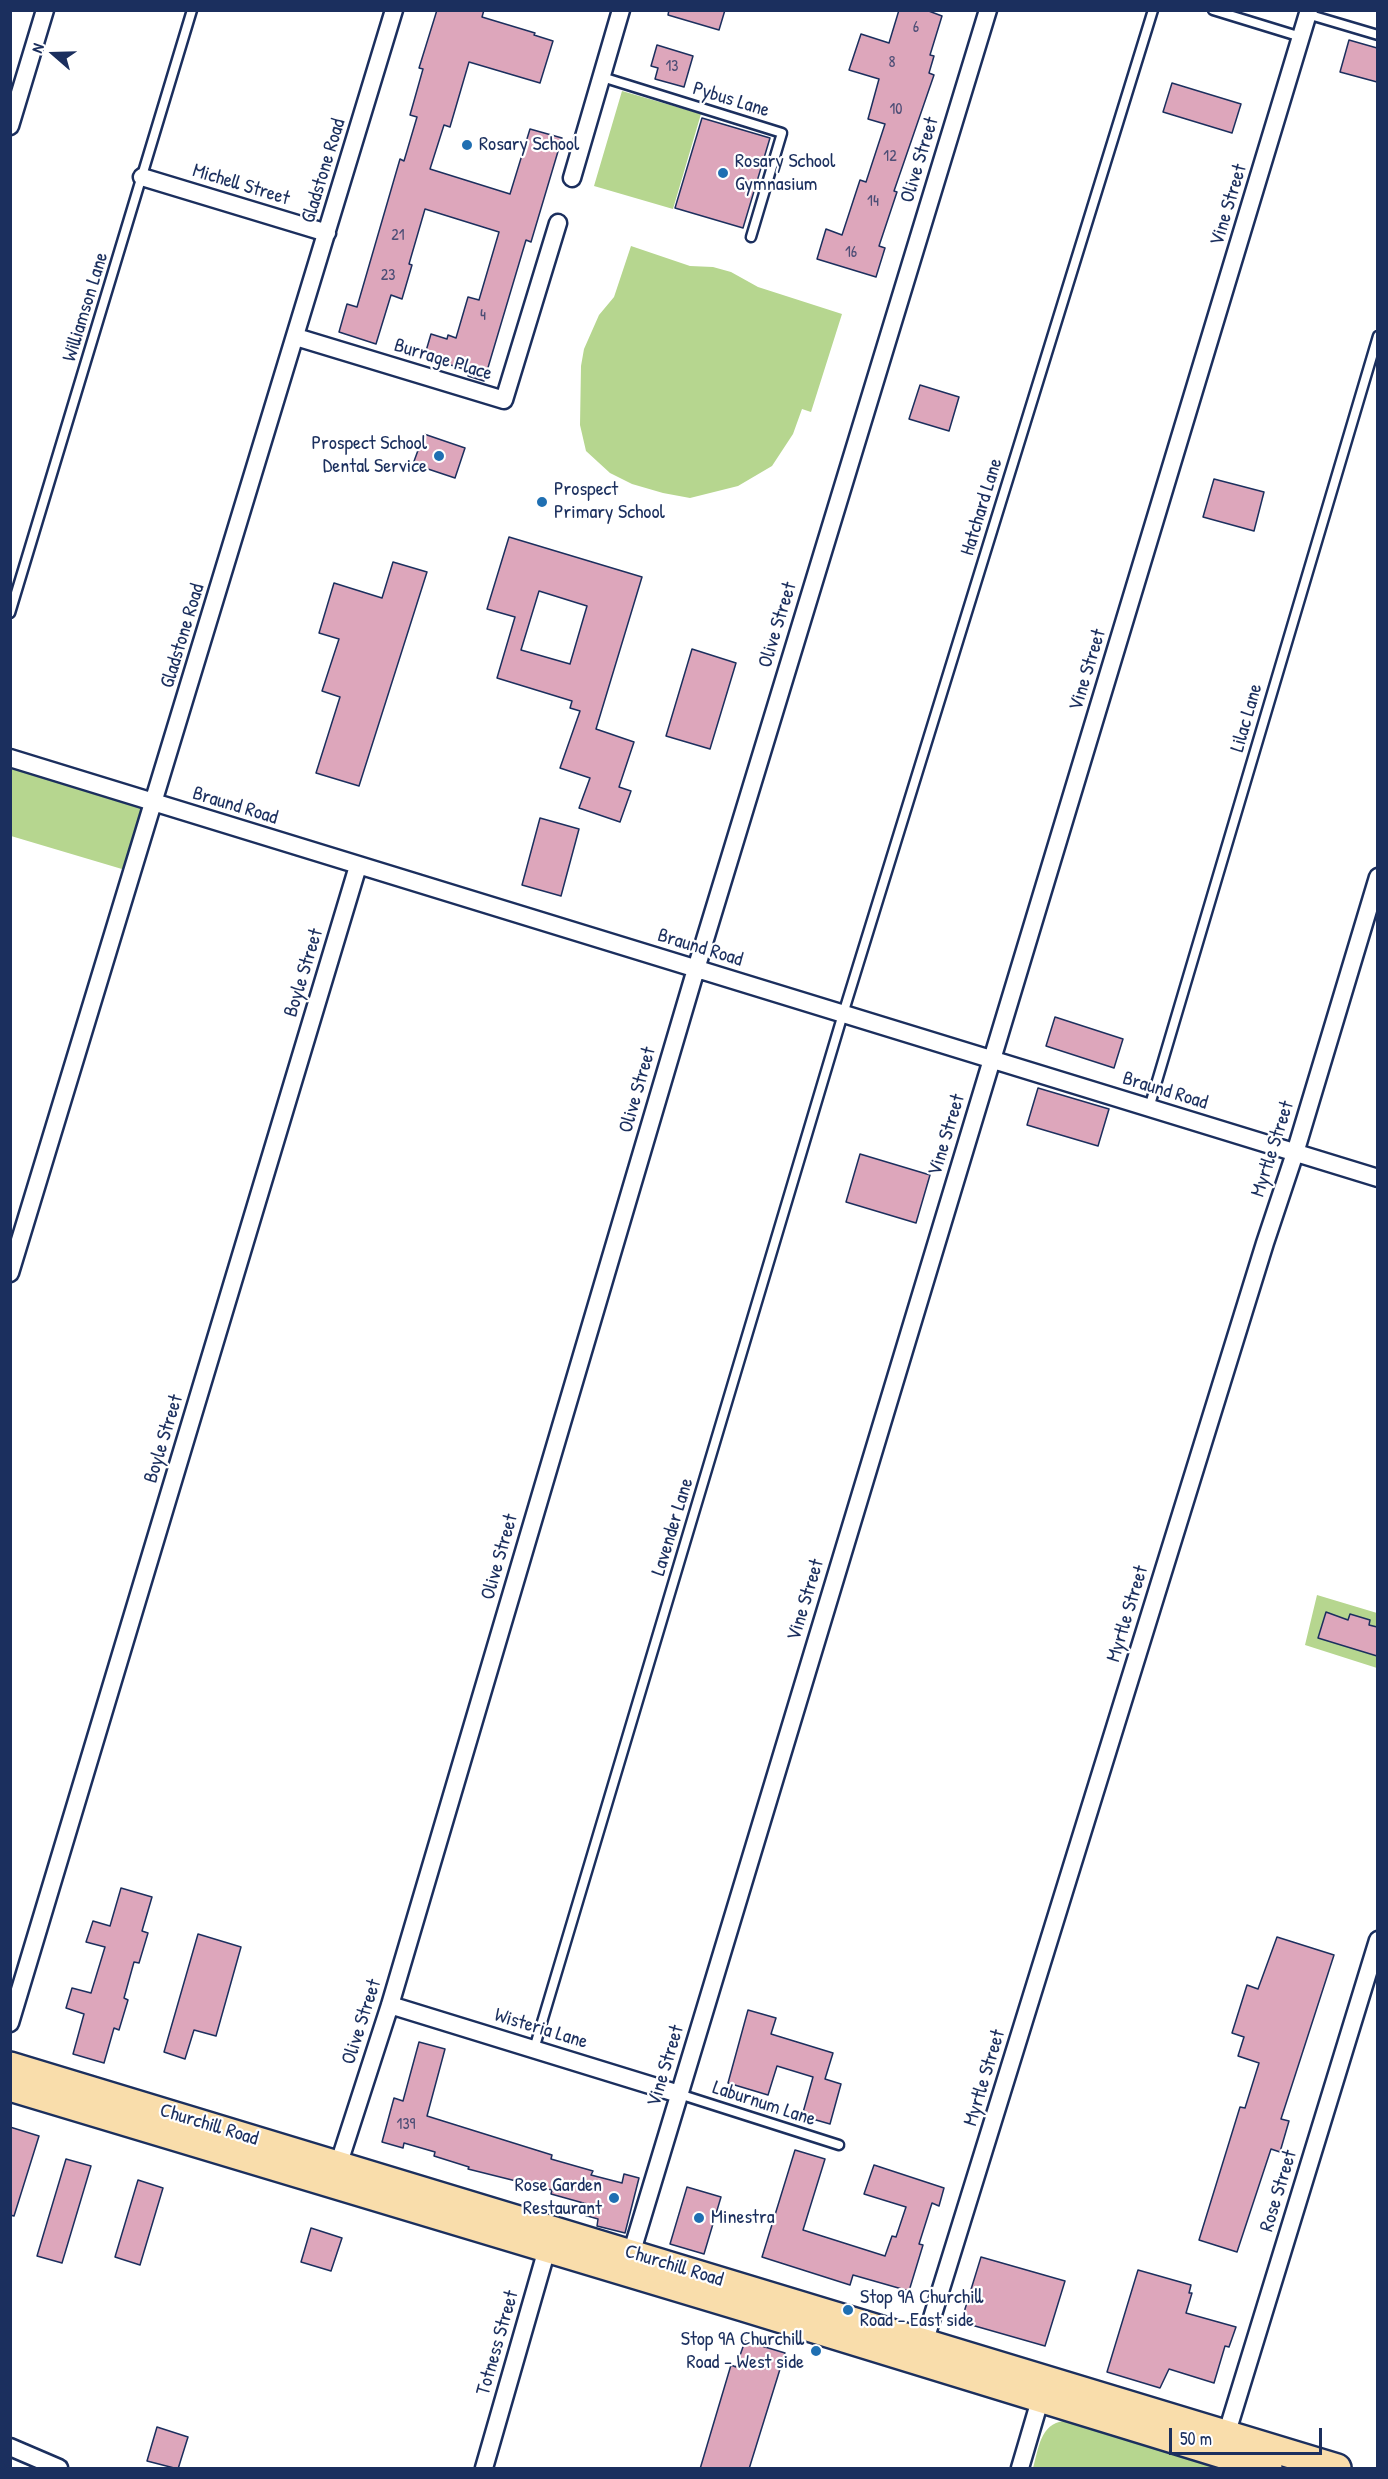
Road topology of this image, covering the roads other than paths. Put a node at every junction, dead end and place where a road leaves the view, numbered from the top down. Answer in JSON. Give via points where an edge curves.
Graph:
{"nodes":[{"id":1,"x":45,"y":10,"type":"edge"},
{"id":2,"x":192,"y":10,"type":"edge"},
{"id":3,"x":394,"y":10,"type":"edge"},
{"id":4,"x":621,"y":10,"type":"edge"},
{"id":5,"x":988,"y":10,"type":"edge"},
{"id":6,"x":1153,"y":10,"type":"edge"},
{"id":7,"x":1213,"y":10,"type":"edge"},
{"id":8,"x":1308,"y":12,"type":"edge"},
{"id":9,"x":1377,"y":34,"type":"edge"},
{"id":10,"x":1301,"y":37,"type":"junction"},
{"id":11,"x":602,"y":77,"type":"junction"},
{"id":12,"x":10,"y":126,"type":"edge"},
{"id":13,"x":142,"y":177,"type":"junction"},
{"id":14,"x":572,"y":178,"type":"dead end"},
{"id":15,"x":558,"y":223,"type":"dead end"},
{"id":16,"x":327,"y":233,"type":"junction"},
{"id":17,"x":751,"y":237,"type":"dead end"},
{"id":18,"x":1377,"y":336,"type":"edge"},
{"id":19,"x":296,"y":337,"type":"junction"},
{"id":20,"x":10,"y":613,"type":"edge"},
{"id":21,"x":10,"y":758,"type":"edge"},
{"id":22,"x":154,"y":803,"type":"junction"},
{"id":23,"x":358,"y":866,"type":"junction"},
{"id":24,"x":1377,"y":877,"type":"edge"},
{"id":25,"x":696,"y":969,"type":"junction"},
{"id":26,"x":843,"y":1014,"type":"junction"},
{"id":27,"x":992,"y":1060,"type":"junction"},
{"id":28,"x":1149,"y":1109,"type":"junction"},
{"id":29,"x":1295,"y":1153,"type":"junction"},
{"id":30,"x":1377,"y":1178,"type":"edge"},
{"id":31,"x":10,"y":1273,"type":"edge"},
{"id":32,"x":1377,"y":1940,"type":"edge"},
{"id":33,"x":390,"y":2005,"type":"junction"},
{"id":34,"x":10,"y":2024,"type":"edge"},
{"id":35,"x":534,"y":2049,"type":"junction"},
{"id":36,"x":10,"y":2066,"type":"edge"},
{"id":37,"x":10,"y":2087,"type":"edge"},
{"id":38,"x":679,"y":2094,"type":"junction"},
{"id":39,"x":839,"y":2145,"type":"dead end"},
{"id":40,"x":335,"y":2174,"type":"junction"},
{"id":41,"x":550,"y":2239,"type":"junction"},
{"id":42,"x":628,"y":2262,"type":"junction"},
{"id":43,"x":922,"y":2353,"type":"junction"},
{"id":44,"x":1043,"y":2390,"type":"junction"},
{"id":45,"x":1223,"y":2444,"type":"junction"},
{"id":46,"x":10,"y":2447,"type":"edge"},
{"id":47,"x":59,"y":2469,"type":"edge"},
{"id":48,"x":484,"y":2469,"type":"edge"},
{"id":49,"x":1020,"y":2469,"type":"edge"},
{"id":50,"x":1269,"y":2469,"type":"edge"},
{"id":51,"x":1337,"y":2469,"type":"edge"}],
"edges":[{"from":1,"to":12,"type":"street"},
{"from":2,"to":13,"type":"lane","name":"Williamson Lane"},
{"from":3,"to":16,"type":"street","name":"Gladstone Road"},
{"from":4,"to":11,"type":"street"},
{"from":5,"to":25,"type":"street","name":"Olive Street"},
{"from":6,"to":26,"type":"lane","name":"Hatchard Lane"},
{"from":7,"to":10,"type":"lane"},
{"from":8,"to":9,"type":"lane"},
{"from":8,"to":10,"type":"street","name":"Vine Street"},
{"from":10,"to":27,"type":"street","name":"Vine Street"},
{"from":11,"to":14,"type":"street"},
{"from":11,"to":17,"type":"lane","name":"Pybus Lane","via":[[782,133]]},
{"from":13,"to":16,"type":"street","name":"Michell Street"},
{"from":13,"to":20,"type":"lane","name":"Williamson Lane"},
{"from":15,"to":19,"type":"street","name":"Burrage Place","via":[[504,400]]},
{"from":16,"to":19,"type":"street","name":"Gladstone Road"},
{"from":18,"to":28,"type":"lane","name":"Lilac Lane"},
{"from":19,"to":22,"type":"street","name":"Gladstone Road"},
{"from":21,"to":22,"type":"street","name":"Braund Road"},
{"from":22,"to":23,"type":"street","name":"Braund Road"},
{"from":22,"to":31,"type":"street","name":"Gladstone Road"},
{"from":23,"to":25,"type":"street","name":"Braund Road"},
{"from":23,"to":34,"type":"street","name":"Boyle Street"},
{"from":24,"to":29,"type":"street","name":"Myrtle Street"},
{"from":25,"to":26,"type":"street","name":"Braund Road"},
{"from":25,"to":33,"type":"street","name":"Olive Street"},
{"from":26,"to":27,"type":"street","name":"Braund Road"},
{"from":26,"to":35,"type":"lane","name":"Lavender Lane"},
{"from":27,"to":28,"type":"street","name":"Braund Road"},
{"from":27,"to":38,"type":"street","name":"Vine Street"},
{"from":28,"to":29,"type":"street","name":"Braund Road"},
{"from":29,"to":30,"type":"street","name":"Braund Road"},
{"from":29,"to":43,"type":"street","name":"Myrtle Street"},
{"from":32,"to":45,"type":"street","name":"Rose Street"},
{"from":33,"to":35,"type":"street","name":"Wisteria Lane"},
{"from":33,"to":40,"type":"street","name":"Olive Street"},
{"from":35,"to":38,"type":"street","name":"Wisteria Lane"},
{"from":36,"to":40,"type":"main road","name":"Churchill Road"},
{"from":37,"to":40,"type":"main road","name":"Churchill Road"},
{"from":38,"to":39,"type":"lane","name":"Laburnum Lane"},
{"from":38,"to":42,"type":"street","name":"Vine Street"},
{"from":40,"to":41,"type":"main road","name":"Churchill Road"},
{"from":41,"to":42,"type":"main road","name":"Churchill Road"},
{"from":41,"to":48,"type":"street","name":"Totness Street"},
{"from":42,"to":43,"type":"main road","name":"Churchill Road"},
{"from":43,"to":44,"type":"main road","name":"Churchill Road"},
{"from":44,"to":45,"type":"main road","name":"Churchill Road"},
{"from":44,"to":49,"type":"street"},
{"from":45,"to":50,"type":"main road","name":"Churchill Road"},
{"from":45,"to":51,"type":"main road","name":"Churchill Road"},
{"from":46,"to":47,"type":"street"}]}
